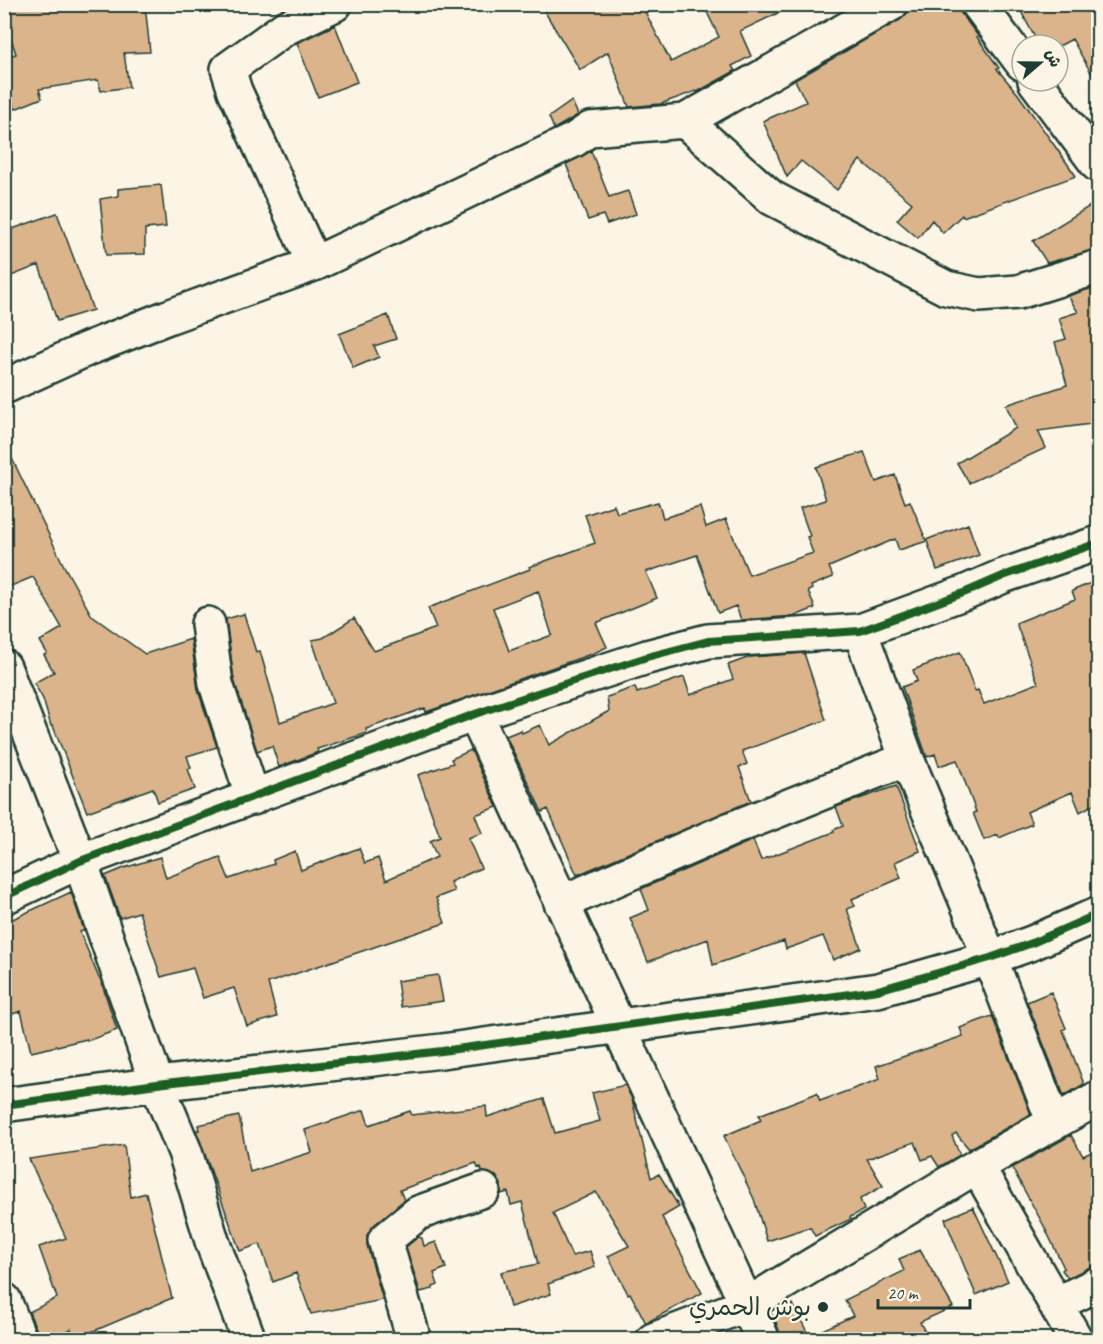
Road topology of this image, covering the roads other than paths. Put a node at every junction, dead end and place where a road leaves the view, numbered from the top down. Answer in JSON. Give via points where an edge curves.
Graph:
{"nodes":[{"id":1,"x":335,"y":4,"type":"edge"},
{"id":2,"x":891,"y":4,"type":"edge"},
{"id":3,"x":978,"y":4,"type":"edge"},
{"id":4,"x":1010,"y":47,"type":"edge"},
{"id":5,"x":1044,"y":93,"type":"edge"},
{"id":6,"x":686,"y":122,"type":"junction"},
{"id":7,"x":1098,"y":165,"type":"edge"},
{"id":8,"x":314,"y":264,"type":"junction"},
{"id":9,"x":1098,"y":267,"type":"edge"},
{"id":10,"x":4,"y":387,"type":"edge"},
{"id":11,"x":1098,"y":543,"type":"edge"},
{"id":12,"x":208,"y":624,"type":"dead end"},
{"id":13,"x":860,"y":632,"type":"junction"},
{"id":14,"x":4,"y":667,"type":"edge"},
{"id":15,"x":475,"y":714,"type":"junction"},
{"id":16,"x":907,"y":759,"type":"junction"},
{"id":17,"x":253,"y":798,"type":"junction"},
{"id":18,"x":80,"y":861,"type":"junction"},
{"id":19,"x":4,"y":897,"type":"edge"},
{"id":20,"x":561,"y":903,"type":"junction"},
{"id":21,"x":1098,"y":914,"type":"edge"},
{"id":22,"x":990,"y":958,"type":"junction"},
{"id":23,"x":620,"y":1027,"type":"junction"},
{"id":24,"x":157,"y":1084,"type":"junction"},
{"id":25,"x":1098,"y":1098,"type":"edge"},
{"id":26,"x":4,"y":1105,"type":"edge"},
{"id":27,"x":1054,"y":1123,"type":"junction"},
{"id":28,"x":977,"y":1166,"type":"junction"},
{"id":29,"x":483,"y":1190,"type":"dead end"},
{"id":30,"x":1098,"y":1284,"type":"edge"},
{"id":31,"x":4,"y":1300,"type":"edge"},
{"id":32,"x":748,"y":1304,"type":"junction"},
{"id":33,"x":1056,"y":1304,"type":"junction"},
{"id":34,"x":20,"y":1340,"type":"edge"},
{"id":35,"x":249,"y":1340,"type":"edge"},
{"id":36,"x":414,"y":1340,"type":"edge"},
{"id":37,"x":653,"y":1340,"type":"edge"},
{"id":38,"x":763,"y":1340,"type":"edge"},
{"id":39,"x":1076,"y":1340,"type":"edge"}],
"edges":[{"from":1,"to":8,"type":"street","via":[[285,28],[228,69]]},
{"from":2,"to":6,"type":"street"},
{"from":3,"to":4,"type":"street"},
{"from":5,"to":7,"type":"street"},
{"from":6,"to":8,"type":"street","via":[[590,129]]},
{"from":6,"to":9,"type":"street","via":[[772,198],[946,288],[979,295],[1018,292]]},
{"from":8,"to":10,"type":"street","via":[[87,349]]},
{"from":11,"to":13,"type":"street"},
{"from":12,"to":17,"type":"street","via":[[216,684]]},
{"from":13,"to":15,"type":"street","via":[[708,641]]},
{"from":13,"to":16,"type":"street"},
{"from":14,"to":18,"type":"street"},
{"from":15,"to":17,"type":"street"},
{"from":15,"to":20,"type":"street"},
{"from":16,"to":20,"type":"street"},
{"from":16,"to":22,"type":"street"},
{"from":17,"to":18,"type":"street"},
{"from":18,"to":19,"type":"street"},
{"from":18,"to":24,"type":"street"},
{"from":20,"to":23,"type":"street"},
{"from":21,"to":22,"type":"street"},
{"from":22,"to":23,"type":"street","via":[[878,990]]},
{"from":22,"to":27,"type":"street"},
{"from":23,"to":24,"type":"street"},
{"from":23,"to":32,"type":"street"},
{"from":24,"to":26,"type":"street"},
{"from":24,"to":35,"type":"street","via":[[185,1152],[212,1241]]},
{"from":25,"to":27,"type":"street"},
{"from":27,"to":28,"type":"street"},
{"from":28,"to":32,"type":"street"},
{"from":28,"to":33,"type":"street"},
{"from":29,"to":36,"type":"street","via":[[418,1213],[385,1240]]},
{"from":30,"to":33,"type":"street"},
{"from":31,"to":34,"type":"street"},
{"from":32,"to":37,"type":"street"},
{"from":32,"to":38,"type":"street"},
{"from":33,"to":39,"type":"street"}]}
